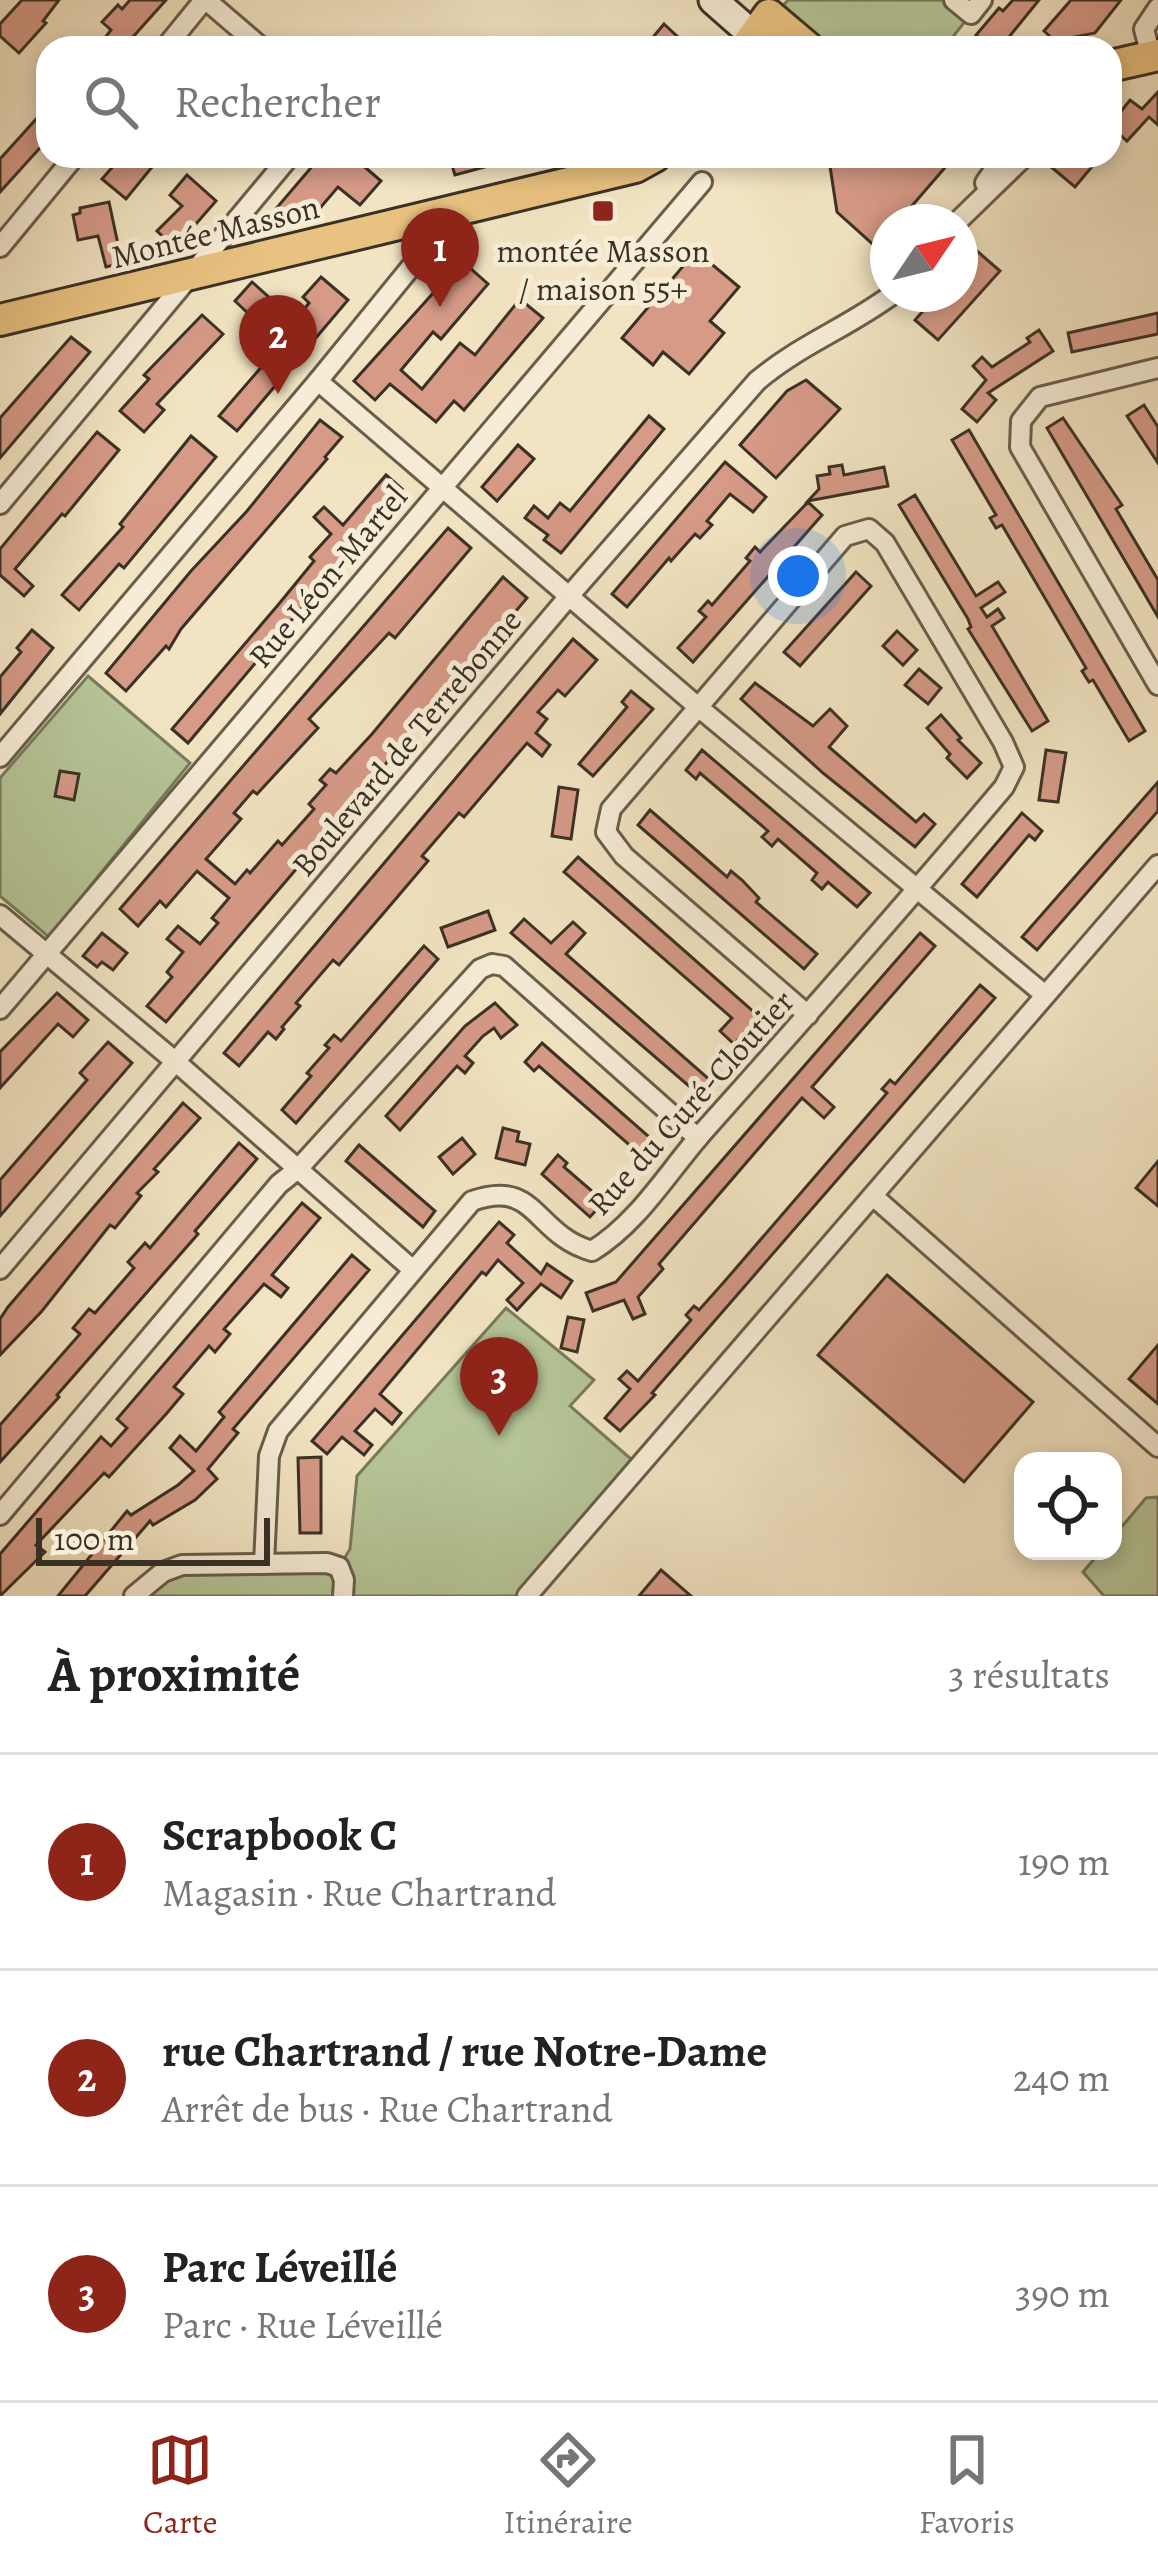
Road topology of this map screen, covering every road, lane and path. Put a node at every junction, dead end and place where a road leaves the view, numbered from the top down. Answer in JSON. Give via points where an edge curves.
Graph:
{"nodes":[{"id":1,"x":205,"y":0,"type":"edge"},
{"id":2,"x":713,"y":0,"type":"edge"},
{"id":3,"x":953,"y":0,"type":"edge"},
{"id":4,"x":982,"y":0,"type":"edge"},
{"id":5,"x":1158,"y":8,"type":"edge"},
{"id":6,"x":762,"y":25,"type":"edge"},
{"id":7,"x":174,"y":36,"type":"edge"},
{"id":8,"x":248,"y":36,"type":"edge"},
{"id":9,"x":1155,"y":55,"type":"edge"},
{"id":10,"x":1122,"y":63,"type":"edge"},
{"id":11,"x":65,"y":168,"type":"edge"},
{"id":12,"x":280,"y":168,"type":"edge"},
{"id":13,"x":631,"y":168,"type":"edge"},
{"id":14,"x":995,"y":168,"type":"edge"},
{"id":15,"x":1012,"y":168,"type":"edge"},
{"id":16,"x":701,"y":182,"type":"dead end"},
{"id":17,"x":969,"y":204,"type":"edge"},
{"id":18,"x":975,"y":204,"type":"edge"},
{"id":19,"x":460,"y":207,"type":"junction"},
{"id":20,"x":0,"y":247,"type":"edge"},
{"id":21,"x":190,"y":276,"type":"junction"},
{"id":22,"x":870,"y":311,"type":"edge"},
{"id":23,"x":0,"y":320,"type":"edge"},
{"id":24,"x":1158,"y":368,"type":"edge"},
{"id":25,"x":319,"y":381,"type":"junction"},
{"id":26,"x":442,"y":486,"type":"junction"},
{"id":27,"x":0,"y":504,"type":"edge"},
{"id":28,"x":570,"y":595,"type":"junction"},
{"id":29,"x":1158,"y":685,"type":"edge"},
{"id":30,"x":697,"y":706,"type":"junction"},
{"id":31,"x":0,"y":757,"type":"edge"},
{"id":32,"x":1158,"y":865,"type":"edge"},
{"id":33,"x":917,"y":889,"type":"junction"},
{"id":34,"x":0,"y":915,"type":"edge"},
{"id":35,"x":46,"y":955,"type":"junction"},
{"id":36,"x":1045,"y":995,"type":"junction"},
{"id":37,"x":0,"y":1009,"type":"edge"},
{"id":38,"x":808,"y":1015,"type":"junction"},
{"id":39,"x":176,"y":1062,"type":"junction"},
{"id":40,"x":698,"y":1138,"type":"junction"},
{"id":41,"x":298,"y":1169,"type":"junction"},
{"id":42,"x":873,"y":1196,"type":"junction"},
{"id":43,"x":0,"y":1269,"type":"edge"},
{"id":44,"x":412,"y":1269,"type":"junction"},
{"id":45,"x":1158,"y":1447,"type":"edge"},
{"id":46,"x":0,"y":1515,"type":"edge"},
{"id":47,"x":264,"y":1564,"type":"junction"},
{"id":48,"x":141,"y":1594,"type":"edge"},
{"id":49,"x":344,"y":1596,"type":"edge"},
{"id":50,"x":527,"y":1596,"type":"edge"}],
"edges":[{"from":1,"to":7,"type":"street"},
{"from":1,"to":8,"type":"street"},
{"from":2,"to":6,"type":"main road"},
{"from":3,"to":4,"type":"street","via":[[970,14]]},
{"from":5,"to":9,"type":"street","via":[[1144,29]]},
{"from":9,"to":10,"type":"main road"},
{"from":11,"to":20,"type":"street"},
{"from":12,"to":21,"type":"street"},
{"from":13,"to":19,"type":"main road","name":"Montée Masson"},
{"from":14,"to":17,"type":"street"},
{"from":15,"to":18,"type":"street"},
{"from":16,"to":26,"type":"street","name":"Rue Léon-Martel"},
{"from":19,"to":21,"type":"main road","name":"Montée Masson"},
{"from":19,"to":25,"type":"street"},
{"from":21,"to":23,"type":"main road","name":"Montée Masson"},
{"from":21,"to":27,"type":"street"},
{"from":22,"to":28,"type":"street","name":"Boulevard de Terrebonne","via":[[792,352],[757,381]]},
{"from":24,"to":29,"type":"street","via":[[1040,397],[1021,422],[1020,447]]},
{"from":25,"to":26,"type":"street"},
{"from":25,"to":31,"type":"street"},
{"from":26,"to":28,"type":"street"},
{"from":26,"to":35,"type":"street","name":"Rue Léon-Martel"},
{"from":28,"to":30,"type":"street"},
{"from":28,"to":39,"type":"street","name":"Boulevard de Terrebonne"},
{"from":30,"to":33,"type":"street"},
{"from":30,"to":33,"type":"street","name":"Rue du Curé-Cloutier","via":[[845,536],[869,529],[885,543],[1014,767]]},
{"from":30,"to":38,"type":"street","via":[[611,809],[606,832]]},
{"from":32,"to":36,"type":"street"},
{"from":33,"to":36,"type":"street"},
{"from":33,"to":38,"type":"street","name":"Rue du Curé-Cloutier"},
{"from":34,"to":35,"type":"street"},
{"from":35,"to":37,"type":"street","name":"Rue Léon-Martel"},
{"from":35,"to":39,"type":"street"},
{"from":36,"to":42,"type":"street"},
{"from":38,"to":40,"type":"street","name":"Rue du Curé-Cloutier"},
{"from":39,"to":41,"type":"street"},
{"from":39,"to":43,"type":"street","name":"Boulevard de Terrebonne"},
{"from":40,"to":41,"type":"street","via":[[504,966],[492,964],[469,978]]},
{"from":40,"to":44,"type":"street","name":"Rue du Curé-Cloutier","via":[[617,1236],[592,1251],[567,1244],[518,1197],[498,1192],[472,1201]]},
{"from":41,"to":44,"type":"street"},
{"from":41,"to":46,"type":"street"},
{"from":42,"to":45,"type":"street"},
{"from":42,"to":50,"type":"street"},
{"from":44,"to":47,"type":"street","name":"Rue du Curé-Cloutier","via":[[278,1431],[269,1456]]},
{"from":47,"to":48,"type":"street","via":[[182,1565]]},
{"from":47,"to":49,"type":"street","via":[[339,1567]]}]}
